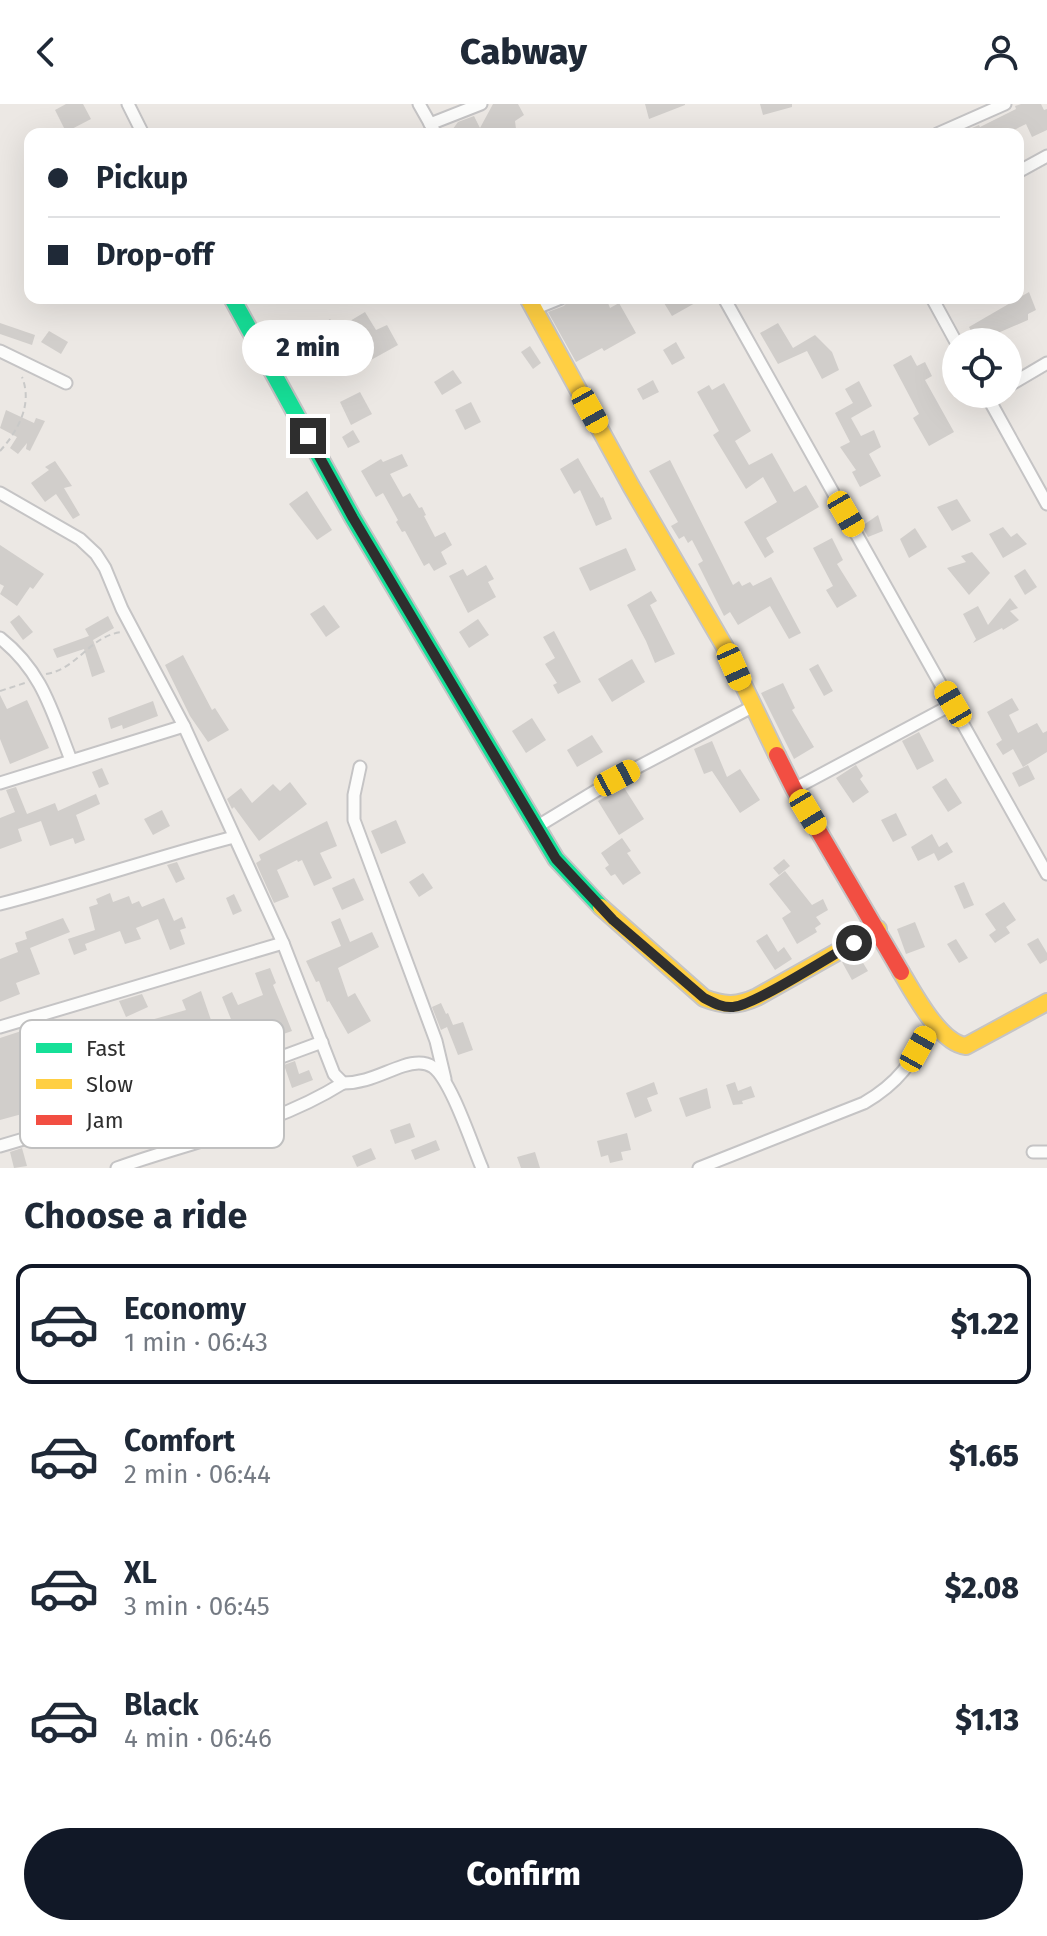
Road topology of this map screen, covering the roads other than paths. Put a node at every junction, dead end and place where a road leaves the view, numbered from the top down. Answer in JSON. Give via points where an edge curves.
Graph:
{"nodes":[{"id":1,"x":128,"y":104,"type":"edge"},
{"id":2,"x":419,"y":104,"type":"edge"},
{"id":3,"x":481,"y":104,"type":"edge"},
{"id":4,"x":1005,"y":104,"type":"edge"},
{"id":5,"x":140,"y":128,"type":"edge"},
{"id":6,"x":432,"y":128,"type":"edge"},
{"id":7,"x":435,"y":128,"type":"edge"},
{"id":8,"x":951,"y":128,"type":"edge"},
{"id":9,"x":1047,"y":156,"type":"edge"},
{"id":10,"x":1024,"y":169,"type":"edge"},
{"id":11,"x":235,"y":304,"type":"edge"},
{"id":12,"x":531,"y":304,"type":"edge"},
{"id":13,"x":727,"y":304,"type":"edge"},
{"id":14,"x":935,"y":304,"type":"edge"},
{"id":15,"x":948,"y":328,"type":"edge"},
{"id":16,"x":0,"y":351,"type":"edge"},
{"id":17,"x":1047,"y":363,"type":"edge"},
{"id":18,"x":1022,"y":378,"type":"edge"},
{"id":19,"x":66,"y":383,"type":"dead end"},
{"id":20,"x":996,"y":408,"type":"edge"},
{"id":21,"x":0,"y":493,"type":"edge"},
{"id":22,"x":1047,"y":504,"type":"edge"},
{"id":23,"x":0,"y":638,"type":"edge"},
{"id":24,"x":953,"y":704,"type":"junction"},
{"id":25,"x":752,"y":707,"type":"junction"},
{"id":26,"x":184,"y":726,"type":"junction"},
{"id":27,"x":71,"y":760,"type":"junction"},
{"id":28,"x":360,"y":767,"type":"dead end"},
{"id":29,"x":0,"y":783,"type":"edge"},
{"id":30,"x":794,"y":789,"type":"junction"},
{"id":31,"x":538,"y":826,"type":"junction"},
{"id":32,"x":234,"y":837,"type":"junction"},
{"id":33,"x":1047,"y":874,"type":"edge"},
{"id":34,"x":0,"y":904,"type":"edge"},
{"id":35,"x":878,"y":929,"type":"junction"},
{"id":36,"x":283,"y":943,"type":"junction"},
{"id":37,"x":1047,"y":1002,"type":"edge"},
{"id":38,"x":24,"y":1020,"type":"edge"},
{"id":39,"x":20,"y":1021,"type":"edge"},
{"id":40,"x":934,"y":1021,"type":"junction"},
{"id":41,"x":0,"y":1027,"type":"edge"},
{"id":42,"x":322,"y":1042,"type":"junction"},
{"id":43,"x":284,"y":1056,"type":"edge"},
{"id":44,"x":445,"y":1080,"type":"junction"},
{"id":45,"x":343,"y":1083,"type":"junction"},
{"id":46,"x":284,"y":1114,"type":"edge"},
{"id":47,"x":20,"y":1140,"type":"edge"},
{"id":48,"x":0,"y":1146,"type":"edge"},
{"id":49,"x":183,"y":1148,"type":"edge"},
{"id":50,"x":1033,"y":1152,"type":"dead end"},
{"id":51,"x":1047,"y":1152,"type":"edge"},
{"id":52,"x":117,"y":1168,"type":"edge"},
{"id":53,"x":482,"y":1168,"type":"edge"},
{"id":54,"x":699,"y":1168,"type":"edge"}],
"edges":[{"from":1,"to":5,"type":"street"},
{"from":2,"to":6,"type":"street"},
{"from":3,"to":7,"type":"street"},
{"from":4,"to":8,"type":"street"},
{"from":9,"to":10,"type":"street"},
{"from":11,"to":31,"type":"street","via":[[353,518]]},
{"from":12,"to":25,"type":"street","via":[[725,647]]},
{"from":13,"to":24,"type":"street"},
{"from":14,"to":15,"type":"street"},
{"from":16,"to":19,"type":"street"},
{"from":17,"to":18,"type":"street"},
{"from":20,"to":22,"type":"street"},
{"from":21,"to":26,"type":"street","via":[[80,539],[96,554]]},
{"from":23,"to":27,"type":"street","via":[[38,677]]},
{"from":24,"to":30,"type":"street"},
{"from":24,"to":33,"type":"street"},
{"from":25,"to":30,"type":"street"},
{"from":25,"to":31,"type":"street"},
{"from":26,"to":27,"type":"street"},
{"from":26,"to":32,"type":"street"},
{"from":27,"to":29,"type":"street"},
{"from":28,"to":44,"type":"street","via":[[354,820],[436,1041]]},
{"from":30,"to":35,"type":"street"},
{"from":31,"to":35,"type":"street","via":[[556,859],[613,920],[721,1007],[737,1007]]},
{"from":32,"to":34,"type":"street"},
{"from":32,"to":36,"type":"street"},
{"from":35,"to":40,"type":"street"},
{"from":36,"to":38,"type":"street"},
{"from":36,"to":42,"type":"street"},
{"from":37,"to":40,"type":"street","via":[[966,1046],[945,1037]]},
{"from":39,"to":41,"type":"street"},
{"from":40,"to":54,"type":"street","via":[[902,1075],[886,1090]]},
{"from":42,"to":43,"type":"street"},
{"from":42,"to":45,"type":"street"},
{"from":44,"to":45,"type":"street","via":[[432,1066],[420,1063]]},
{"from":44,"to":53,"type":"street"},
{"from":45,"to":46,"type":"street"},
{"from":47,"to":48,"type":"street"},
{"from":49,"to":52,"type":"street"},
{"from":50,"to":51,"type":"street"}]}
